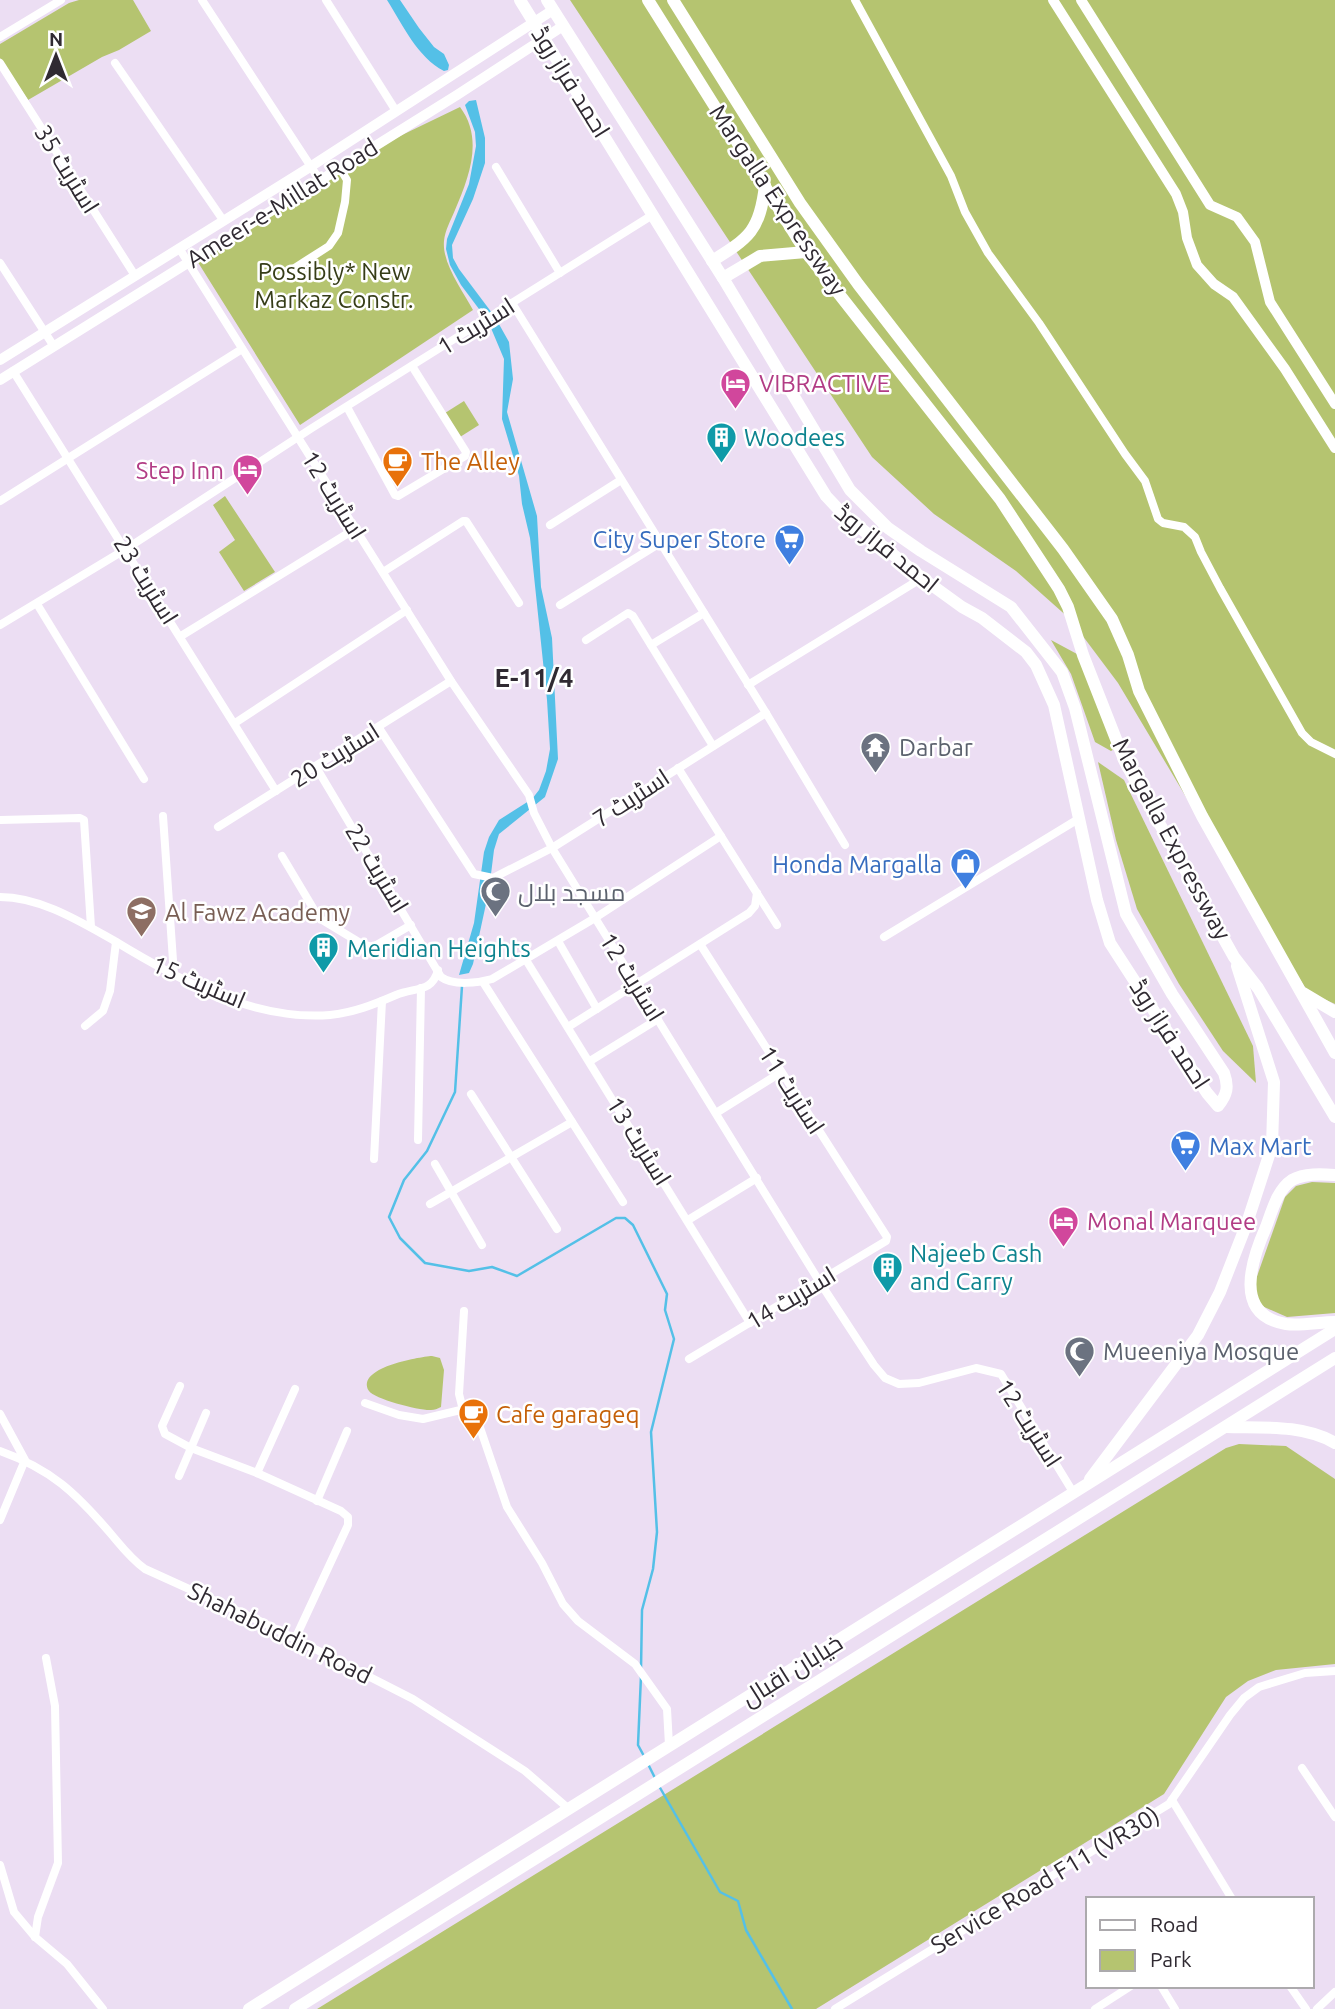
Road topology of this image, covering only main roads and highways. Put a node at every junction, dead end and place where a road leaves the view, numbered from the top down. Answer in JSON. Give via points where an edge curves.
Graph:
{"nodes":[{"id":1,"x":520,"y":0,"type":"edge"},
{"id":2,"x":648,"y":0,"type":"edge"},
{"id":3,"x":673,"y":0,"type":"edge"},
{"id":4,"x":1053,"y":0,"type":"edge"},
{"id":5,"x":1081,"y":0,"type":"edge"},
{"id":6,"x":550,"y":5,"type":"edge"},
{"id":7,"x":534,"y":22,"type":"junction"},
{"id":8,"x":563,"y":26,"type":"junction"},
{"id":9,"x":543,"y":37,"type":"junction"},
{"id":10,"x":652,"y":166,"type":"junction"},
{"id":11,"x":631,"y":178,"type":"junction"},
{"id":12,"x":765,"y":185,"type":"junction"},
{"id":13,"x":806,"y":252,"type":"junction"},
{"id":14,"x":712,"y":261,"type":"junction"},
{"id":15,"x":723,"y":278,"type":"junction"},
{"id":16,"x":733,"y":295,"type":"junction"},
{"id":17,"x":711,"y":308,"type":"junction"},
{"id":18,"x":0,"y":359,"type":"edge"},
{"id":19,"x":0,"y":380,"type":"edge"},
{"id":20,"x":1335,"y":404,"type":"edge"},
{"id":21,"x":1335,"y":448,"type":"edge"},
{"id":22,"x":1234,"y":957,"type":"junction"},
{"id":23,"x":1303,"y":993,"type":"junction"},
{"id":24,"x":1335,"y":1012,"type":"edge"},
{"id":25,"x":1335,"y":1053,"type":"edge"},
{"id":26,"x":1335,"y":1117,"type":"edge"},
{"id":27,"x":1335,"y":1175,"type":"edge"},
{"id":28,"x":1335,"y":1322,"type":"edge"},
{"id":29,"x":1335,"y":1329,"type":"edge"},
{"id":30,"x":1335,"y":1358,"type":"edge"},
{"id":31,"x":1225,"y":1427,"type":"junction"},
{"id":32,"x":1335,"y":1443,"type":"edge"},
{"id":33,"x":1085,"y":1484,"type":"junction"},
{"id":34,"x":978,"y":1552,"type":"junction"},
{"id":35,"x":991,"y":1573,"type":"junction"},
{"id":36,"x":569,"y":1810,"type":"junction"},
{"id":37,"x":584,"y":1829,"type":"junction"},
{"id":38,"x":267,"y":2004,"type":"edge"},
{"id":39,"x":249,"y":2009,"type":"edge"},
{"id":40,"x":295,"y":2009,"type":"edge"}],
"edges":[{"from":1,"to":7,"type":"main road","name":"احمد فراز روڈ"},
{"from":2,"to":12,"type":"main road","name":"Margalla Expressway"},
{"from":3,"to":23,"type":"main road","name":"Margalla Expressway","via":[[800,203],[1112,619],[1139,691],[1202,816]]},
{"from":4,"to":21,"type":"main road","via":[[1176,194],[1197,265],[1233,297]]},
{"from":5,"to":20,"type":"main road","via":[[1210,205],[1237,217],[1255,242],[1270,302]]},
{"from":6,"to":7,"type":"main road","name":"Ameer-e-Millat Road"},
{"from":6,"to":8,"type":"main road","name":"احمد فراز روڈ"},
{"from":7,"to":9,"type":"main road","name":"احمد فراز روڈ"},
{"from":7,"to":18,"type":"main road","name":"Ameer-e-Millat Road"},
{"from":8,"to":9,"type":"main road","name":"Ameer-e-Millat Road"},
{"from":8,"to":10,"type":"main road","name":"احمد فراز روڈ"},
{"from":9,"to":11,"type":"main road","name":"احمد فراز روڈ"},
{"from":9,"to":19,"type":"main road","name":"Ameer-e-Millat Road"},
{"from":10,"to":11,"type":"main road"},
{"from":10,"to":14,"type":"main road","name":"احمد فراز روڈ"},
{"from":11,"to":17,"type":"main road","name":"احمد فراز روڈ"},
{"from":12,"to":13,"type":"main road","name":"Margalla Expressway"},
{"from":12,"to":14,"type":"main road","via":[[762,209],[747,237]]},
{"from":13,"to":15,"type":"main road","via":[[760,256]]},
{"from":13,"to":22,"type":"main road","name":"Margalla Expressway","via":[[1000,499],[1059,589],[1120,753]]},
{"from":14,"to":15,"type":"main road","name":"احمد فراز روڈ"},
{"from":15,"to":16,"type":"main road","name":"احمد فراز روڈ"},
{"from":16,"to":17,"type":"main road"},
{"from":16,"to":17,"type":"main road","name":"احمد فراز روڈ","via":[[850,491],[888,528],[1011,607],[1062,672],[1126,914],[1224,1073],[1226,1096],[1218,1106],[1110,943],[1054,705],[1036,665],[1026,652],[922,578],[826,496]]},
{"from":22,"to":26,"type":"main road","name":"Margalla Expressway"},
{"from":22,"to":33,"type":"main road","via":[[1274,1082],[1272,1146],[1220,1292],[1198,1335]]},
{"from":23,"to":24,"type":"main road"},
{"from":23,"to":25,"type":"main road","name":"Margalla Expressway"},
{"from":27,"to":28,"type":"main road","via":[[1293,1180],[1280,1194],[1250,1280],[1251,1300],[1274,1321]]},
{"from":29,"to":33,"type":"main road","name":"خیابان اقبال"},
{"from":30,"to":31,"type":"main road","name":"خیابان اقبال"},
{"from":31,"to":32,"type":"main road","via":[[1314,1433]]},
{"from":31,"to":35,"type":"main road","name":"خیابان اقبال"},
{"from":33,"to":34,"type":"main road","name":"خیابان اقبال"},
{"from":34,"to":35,"type":"main road"},
{"from":34,"to":36,"type":"main road","name":"خیابان اقبال"},
{"from":35,"to":37,"type":"main road","name":"خیابان اقبال"},
{"from":36,"to":37,"type":"main road"},
{"from":36,"to":38,"type":"main road","name":"خیابان اقبال"},
{"from":37,"to":40,"type":"main road","name":"خیابان اقبال"},
{"from":38,"to":39,"type":"main road","name":"خیابان اقبال"}]}
